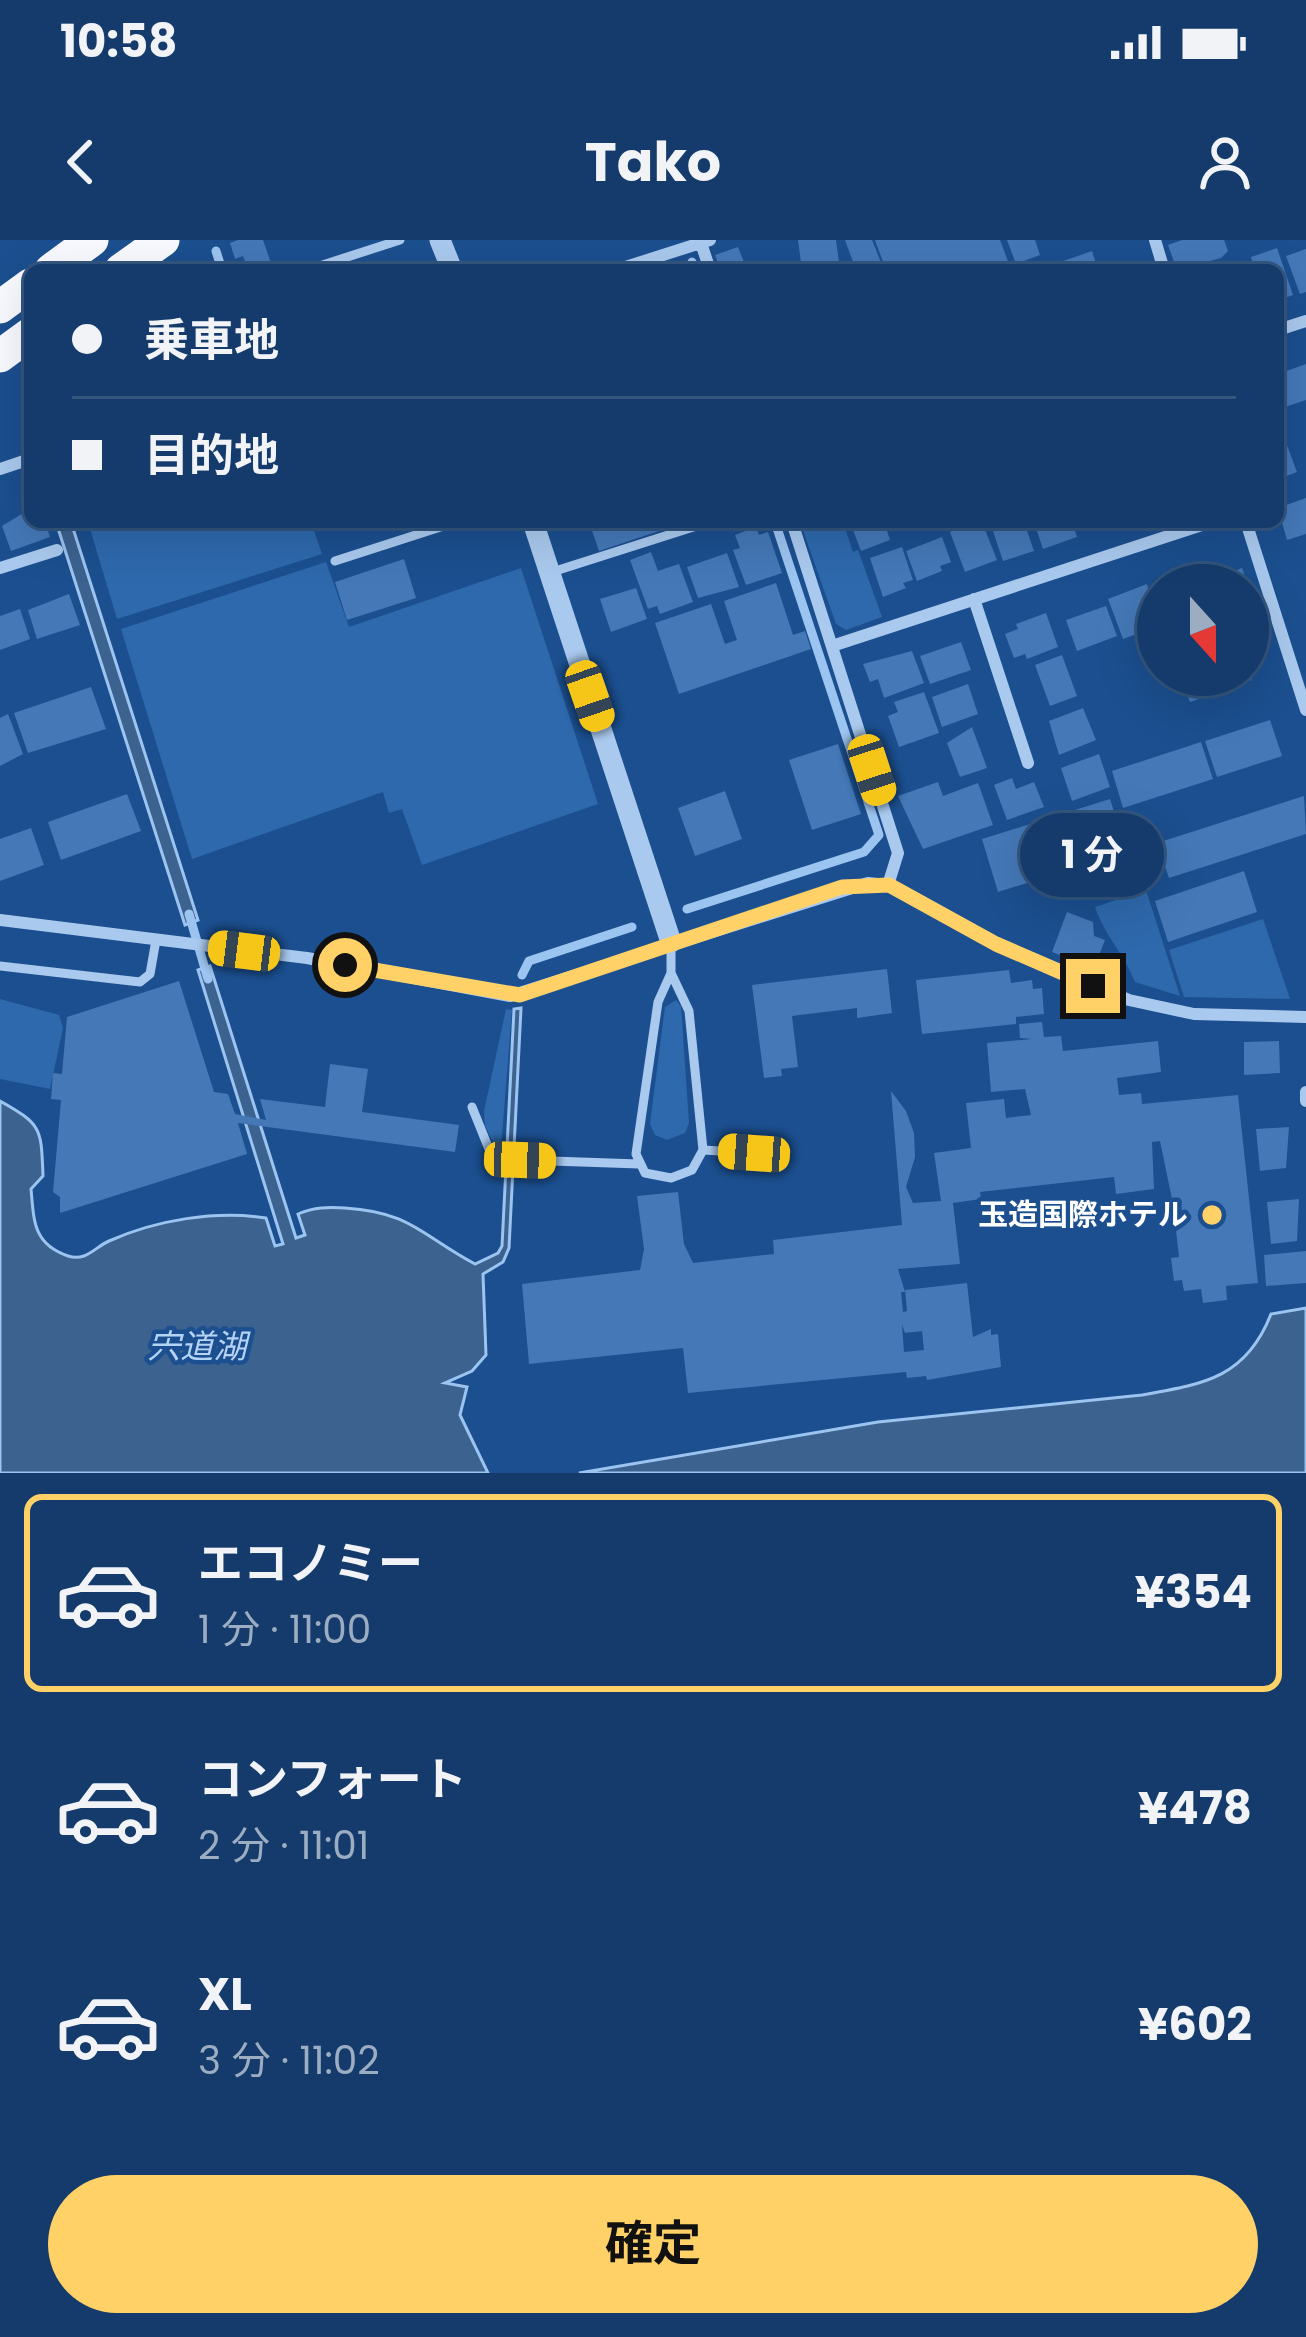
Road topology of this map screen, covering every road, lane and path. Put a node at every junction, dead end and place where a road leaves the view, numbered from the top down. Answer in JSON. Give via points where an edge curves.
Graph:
{"nodes":[{"id":1,"x":92,"y":240,"type":"edge"},
{"id":2,"x":163,"y":240,"type":"edge"},
{"id":3,"x":400,"y":240,"type":"edge"},
{"id":4,"x":706,"y":241,"type":"edge"},
{"id":5,"x":59,"y":264,"type":"edge"},
{"id":6,"x":129,"y":264,"type":"edge"},
{"id":7,"x":326,"y":264,"type":"edge"},
{"id":8,"x":635,"y":264,"type":"edge"},
{"id":9,"x":437,"y":528,"type":"edge"},
{"id":10,"x":535,"y":528,"type":"edge"},
{"id":11,"x":690,"y":528,"type":"edge"},
{"id":12,"x":794,"y":528,"type":"edge"},
{"id":13,"x":1193,"y":528,"type":"edge"},
{"id":14,"x":1248,"y":528,"type":"edge"},
{"id":15,"x":57,"y":550,"type":"dead end"},
{"id":16,"x":335,"y":561,"type":"dead end"},
{"id":17,"x":0,"y":568,"type":"edge"},
{"id":18,"x":549,"y":573,"type":"junction"},
{"id":19,"x":974,"y":599,"type":"junction"},
{"id":20,"x":832,"y":646,"type":"junction"},
{"id":21,"x":1306,"y":710,"type":"edge"},
{"id":22,"x":1028,"y":764,"type":"dead end"},
{"id":23,"x":889,"y":885,"type":"junction"},
{"id":24,"x":0,"y":920,"type":"edge"},
{"id":25,"x":155,"y":940,"type":"junction"},
{"id":26,"x":671,"y":942,"type":"junction"},
{"id":27,"x":0,"y":966,"type":"edge"},
{"id":28,"x":671,"y":973,"type":"junction"},
{"id":29,"x":1306,"y":1017,"type":"edge"},
{"id":30,"x":472,"y":1107,"type":"dead end"},
{"id":31,"x":703,"y":1150,"type":"junction"},
{"id":32,"x":754,"y":1153,"type":"dead end"},
{"id":33,"x":639,"y":1164,"type":"junction"}],
"edges":[{"from":1,"to":5,"type":"highway"},
{"from":2,"to":6,"type":"highway"},
{"from":3,"to":7,"type":"lane"},
{"from":4,"to":8,"type":"street"},
{"from":9,"to":16,"type":"lane"},
{"from":10,"to":18,"type":"street"},
{"from":11,"to":18,"type":"lane"},
{"from":12,"to":20,"type":"street"},
{"from":13,"to":19,"type":"street"},
{"from":14,"to":21,"type":"street"},
{"from":15,"to":17,"type":"street"},
{"from":18,"to":26,"type":"street"},
{"from":19,"to":20,"type":"street"},
{"from":19,"to":22,"type":"street"},
{"from":20,"to":23,"type":"street","via":[[898,853]]},
{"from":23,"to":26,"type":"street","via":[[842,887]]},
{"from":23,"to":29,"type":"street","via":[[996,944],[1129,1000],[1194,1014]]},
{"from":24,"to":25,"type":"street"},
{"from":25,"to":26,"type":"street","via":[[510,996]]},
{"from":25,"to":27,"type":"lane","via":[[150,974],[140,982]]},
{"from":26,"to":28,"type":"lane"},
{"from":28,"to":31,"type":"lane","via":[[689,1011]]},
{"from":28,"to":33,"type":"lane","via":[[658,1001]]},
{"from":30,"to":33,"type":"lane","via":[[491,1156],[500,1160]]},
{"from":31,"to":32,"type":"lane"},
{"from":31,"to":33,"type":"lane","via":[[682,1176],[653,1177]]}]}
